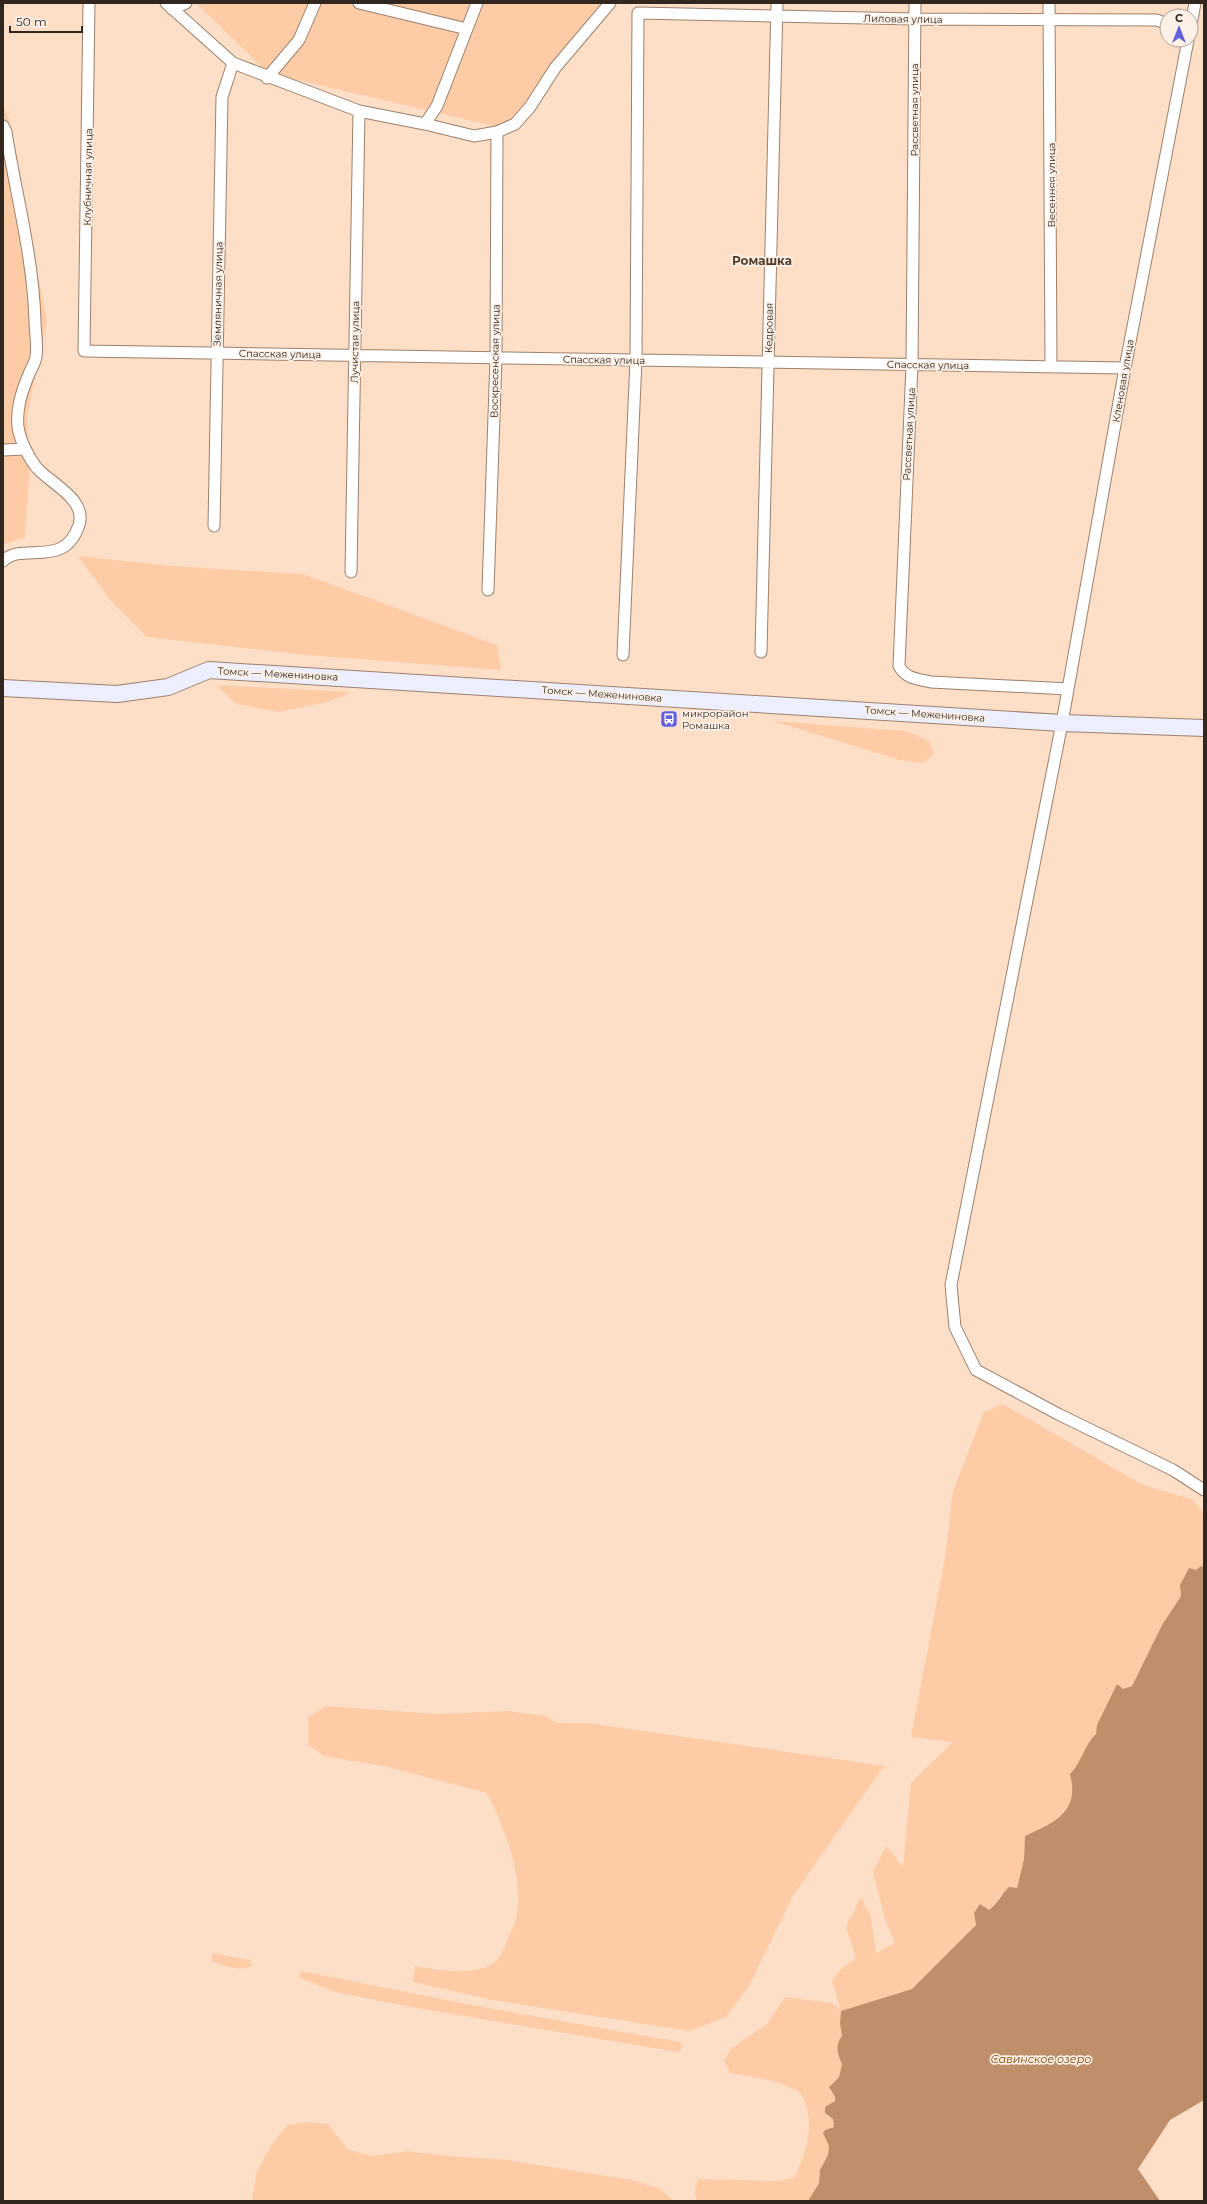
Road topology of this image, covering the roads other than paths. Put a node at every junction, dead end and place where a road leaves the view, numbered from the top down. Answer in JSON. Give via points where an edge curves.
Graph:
{"nodes":[{"id":1,"x":89,"y":3,"type":"edge"},
{"id":2,"x":186,"y":3,"type":"edge"},
{"id":3,"x":315,"y":3,"type":"edge"},
{"id":4,"x":359,"y":3,"type":"edge"},
{"id":5,"x":477,"y":3,"type":"edge"},
{"id":6,"x":610,"y":3,"type":"edge"},
{"id":7,"x":777,"y":3,"type":"edge"},
{"id":8,"x":915,"y":3,"type":"edge"},
{"id":9,"x":1049,"y":3,"type":"edge"},
{"id":10,"x":169,"y":6,"type":"edge"},
{"id":11,"x":776,"y":17,"type":"junction"},
{"id":12,"x":914,"y":19,"type":"junction"},
{"id":13,"x":1049,"y":20,"type":"junction"},
{"id":14,"x":1159,"y":21,"type":"edge"},
{"id":15,"x":467,"y":29,"type":"junction"},
{"id":16,"x":1186,"y":48,"type":"edge"},
{"id":17,"x":232,"y":63,"type":"junction"},
{"id":18,"x":267,"y":78,"type":"junction"},
{"id":19,"x":359,"y":111,"type":"junction"},
{"id":20,"x":425,"y":124,"type":"junction"},
{"id":21,"x":3,"y":126,"type":"edge"},
{"id":22,"x":497,"y":132,"type":"junction"},
{"id":23,"x":84,"y":351,"type":"joint"},
{"id":24,"x":217,"y":353,"type":"junction"},
{"id":25,"x":355,"y":356,"type":"junction"},
{"id":26,"x":496,"y":358,"type":"junction"},
{"id":27,"x":636,"y":360,"type":"junction"},
{"id":28,"x":768,"y":362,"type":"junction"},
{"id":29,"x":912,"y":365,"type":"junction"},
{"id":30,"x":1051,"y":367,"type":"junction"},
{"id":31,"x":1125,"y":368,"type":"junction"},
{"id":32,"x":25,"y":449,"type":"junction"},
{"id":33,"x":3,"y":450,"type":"edge"},
{"id":34,"x":214,"y":526,"type":"dead end"},
{"id":35,"x":3,"y":561,"type":"edge"},
{"id":36,"x":350,"y":572,"type":"dead end"},
{"id":37,"x":488,"y":590,"type":"dead end"},
{"id":38,"x":761,"y":652,"type":"dead end"},
{"id":39,"x":623,"y":655,"type":"dead end"},
{"id":40,"x":3,"y":688,"type":"edge"},
{"id":41,"x":1068,"y":689,"type":"junction"},
{"id":42,"x":1062,"y":723,"type":"junction"},
{"id":43,"x":1204,"y":728,"type":"edge"},
{"id":44,"x":1204,"y":1490,"type":"edge"}],
"edges":[{"from":1,"to":23,"type":"street","name":"Клубничная улица"},
{"from":2,"to":10,"type":"street"},
{"from":3,"to":18,"type":"street","via":[[299,40]]},
{"from":4,"to":15,"type":"street"},
{"from":5,"to":15,"type":"street"},
{"from":6,"to":22,"type":"street","via":[[555,68],[516,124]]},
{"from":7,"to":11,"type":"street","name":"Кедровая"},
{"from":8,"to":12,"type":"street","name":"Рассветная улица"},
{"from":9,"to":13,"type":"street","name":"Весенняя улица"},
{"from":10,"to":17,"type":"street"},
{"from":11,"to":12,"type":"street","name":"Лиловая улица"},
{"from":11,"to":27,"type":"street","name":"Лиловая улица","via":[[638,13]]},
{"from":11,"to":28,"type":"street","name":"Кедровая"},
{"from":12,"to":13,"type":"street","name":"Лиловая улица"},
{"from":12,"to":29,"type":"street","name":"Рассветная улица"},
{"from":13,"to":14,"type":"street","name":"Лиловая улица"},
{"from":13,"to":30,"type":"street","name":"Весенняя улица"},
{"from":15,"to":20,"type":"street","via":[[437,106]]},
{"from":16,"to":31,"type":"street","name":"Кленовая улица"},
{"from":17,"to":18,"type":"street"},
{"from":17,"to":24,"type":"street","name":"Земляничная улица","via":[[222,97]]},
{"from":18,"to":19,"type":"street"},
{"from":19,"to":20,"type":"street"},
{"from":19,"to":25,"type":"street","name":"Лучистая улица"},
{"from":20,"to":22,"type":"street","via":[[474,136]]},
{"from":21,"to":32,"type":"street","via":[[28,245],[34,300],[36,357],[20,395],[18,426]]},
{"from":22,"to":26,"type":"street","name":"Воскресенская улица"},
{"from":23,"to":24,"type":"street","name":"Спасская улица"},
{"from":24,"to":25,"type":"street","name":"Спасская улица"},
{"from":24,"to":34,"type":"street","name":"Земляничная улица"},
{"from":25,"to":26,"type":"street","name":"Спасская улица"},
{"from":25,"to":36,"type":"street","name":"Лучистая улица"},
{"from":26,"to":27,"type":"street","name":"Спасская улица"},
{"from":26,"to":37,"type":"street","name":"Воскресенская улица"},
{"from":27,"to":28,"type":"street","name":"Спасская улица"},
{"from":27,"to":39,"type":"street"},
{"from":28,"to":29,"type":"street","name":"Спасская улица"},
{"from":28,"to":38,"type":"street","name":"Кедровая"},
{"from":29,"to":30,"type":"street","name":"Спасская улица"},
{"from":29,"to":41,"type":"street","name":"Рассветная улица","via":[[900,666],[904,673],[913,679],[931,682]]},
{"from":30,"to":31,"type":"street","name":"Спасская улица"},
{"from":31,"to":41,"type":"street","name":"Кленовая улица"},
{"from":32,"to":33,"type":"street"},
{"from":32,"to":35,"type":"street","via":[[36,467],[78,506],[81,517],[75,534],[60,548],[45,553],[14,555]]},
{"from":40,"to":42,"type":"street","name":"Томск — Межениновка","via":[[117,694],[168,687],[209,670]]},
{"from":41,"to":42,"type":"street","name":"Кленовая улица"},
{"from":42,"to":43,"type":"street","name":"Томск — Межениновка"},
{"from":42,"to":44,"type":"street","name":"Кленовая улица","via":[[951,1285],[955,1327],[976,1370],[1058,1414],[1173,1470]]}]}
